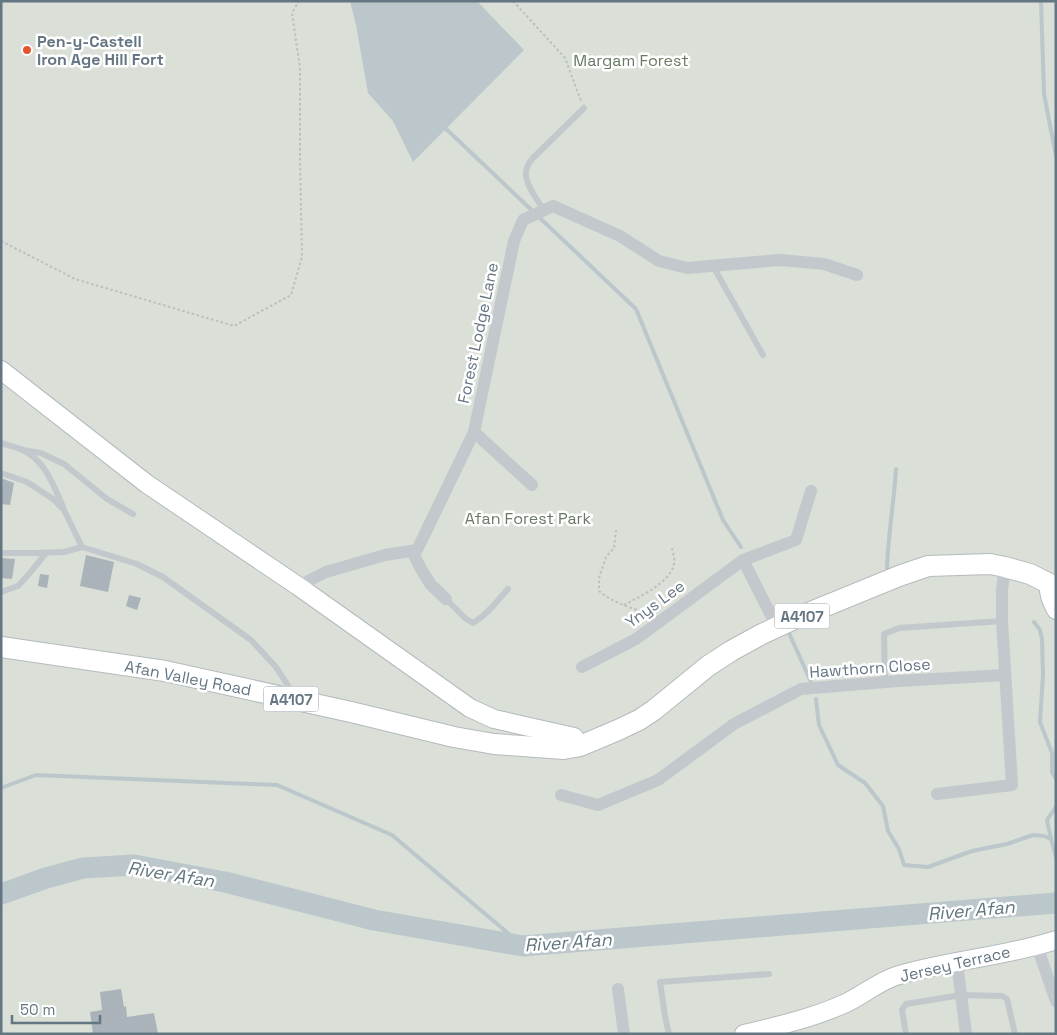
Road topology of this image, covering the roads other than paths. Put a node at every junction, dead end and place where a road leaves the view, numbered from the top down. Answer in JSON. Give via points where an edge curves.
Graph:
{"nodes":[{"id":1,"x":584,"y":108,"type":"road end"},
{"id":2,"x":538,"y":213,"type":"junction"},
{"id":3,"x":713,"y":266,"type":"junction"},
{"id":4,"x":857,"y":275,"type":"dead end"},
{"id":5,"x":763,"y":355,"type":"dead end"},
{"id":6,"x":1,"y":370,"type":"edge"},
{"id":7,"x":474,"y":432,"type":"junction"},
{"id":8,"x":1,"y":443,"type":"edge"},
{"id":9,"x":22,"y":450,"type":"junction"},
{"id":10,"x":1,"y":473,"type":"edge"},
{"id":11,"x":532,"y":485,"type":"dead end"},
{"id":12,"x":811,"y":491,"type":"dead end"},
{"id":13,"x":64,"y":510,"type":"junction"},
{"id":14,"x":133,"y":514,"type":"dead end"},
{"id":15,"x":82,"y":547,"type":"junction"},
{"id":16,"x":412,"y":551,"type":"junction"},
{"id":17,"x":1,"y":553,"type":"edge"},
{"id":18,"x":46,"y":553,"type":"junction"},
{"id":19,"x":743,"y":560,"type":"junction"},
{"id":20,"x":1005,"y":567,"type":"junction"},
{"id":21,"x":1052,"y":585,"type":"edge"},
{"id":22,"x":298,"y":586,"type":"junction"},
{"id":23,"x":508,"y":589,"type":"dead end"},
{"id":24,"x":1,"y":592,"type":"edge"},
{"id":25,"x":446,"y":599,"type":"joint"},
{"id":26,"x":1056,"y":610,"type":"edge"},
{"id":27,"x":1002,"y":621,"type":"junction"},
{"id":28,"x":777,"y":627,"type":"junction"},
{"id":29,"x":1,"y":647,"type":"edge"},
{"id":30,"x":582,"y":667,"type":"dead end"},
{"id":31,"x":1005,"y":675,"type":"junction"},
{"id":32,"x":885,"y":682,"type":"junction"},
{"id":33,"x":297,"y":700,"type":"junction"},
{"id":34,"x":580,"y":746,"type":"junction"},
{"id":35,"x":937,"y":794,"type":"dead end"},
{"id":36,"x":561,"y":795,"type":"dead end"},
{"id":37,"x":1056,"y":940,"type":"edge"},
{"id":38,"x":1037,"y":946,"type":"junction"},
{"id":39,"x":957,"y":962,"type":"junction"},
{"id":40,"x":769,"y":974,"type":"dead end"},
{"id":41,"x":618,"y":990,"type":"dead end"},
{"id":42,"x":961,"y":995,"type":"junction"},
{"id":43,"x":1056,"y":1002,"type":"edge"},
{"id":44,"x":624,"y":1034,"type":"edge"},
{"id":45,"x":669,"y":1034,"type":"edge"},
{"id":46,"x":744,"y":1034,"type":"edge"},
{"id":47,"x":906,"y":1034,"type":"edge"},
{"id":48,"x":966,"y":1034,"type":"edge"},
{"id":49,"x":1015,"y":1034,"type":"edge"}],
"edges":[{"from":1,"to":2,"type":"lane","via":[[527,166],[526,174]]},
{"from":2,"to":3,"type":"street","via":[[553,206],[620,236],[659,260],[687,268]]},
{"from":2,"to":7,"type":"street","name":"Forest Lodge Lane","via":[[524,220],[514,241]]},
{"from":3,"to":4,"type":"street","via":[[780,260],[824,264]]},
{"from":3,"to":5,"type":"lane"},
{"from":6,"to":22,"type":"main road","via":[[147,484]]},
{"from":7,"to":11,"type":"street"},
{"from":7,"to":16,"type":"street","name":"Forest Lodge Lane","via":[[417,550]]},
{"from":8,"to":9,"type":"lane"},
{"from":9,"to":13,"type":"lane","via":[[42,464]]},
{"from":9,"to":14,"type":"lane","via":[[41,453],[64,464],[107,499]]},
{"from":10,"to":13,"type":"lane","via":[[27,482]]},
{"from":12,"to":19,"type":"street","name":"Ynys Lee","via":[[796,540]]},
{"from":13,"to":15,"type":"lane"},
{"from":15,"to":18,"type":"lane"},
{"from":15,"to":33,"type":"lane","via":[[137,564],[163,577],[251,640],[276,667]]},
{"from":16,"to":22,"type":"street","via":[[385,555],[326,572]]},
{"from":16,"to":25,"type":"street","via":[[431,584]]},
{"from":17,"to":18,"type":"lane"},
{"from":18,"to":24,"type":"lane","via":[[18,586]]},
{"from":19,"to":28,"type":"street"},
{"from":19,"to":30,"type":"street","name":"Ynys Lee","via":[[636,639]]},
{"from":20,"to":21,"type":"main road","number":"A4107"},
{"from":20,"to":27,"type":"street"},
{"from":20,"to":28,"type":"main road","number":"A4107","via":[[990,564],[928,566]]},
{"from":21,"to":26,"type":"main road","via":[[1048,591]]},
{"from":22,"to":34,"type":"main road","via":[[470,708],[494,719],[574,737]]},
{"from":23,"to":25,"type":"lane","via":[[473,623]]},
{"from":27,"to":31,"type":"street"},
{"from":27,"to":32,"type":"lane","via":[[899,628],[884,634]]},
{"from":28,"to":34,"type":"main road","number":"A4107","via":[[708,666],[639,720]]},
{"from":29,"to":33,"type":"main road","name":"Afan Valley Road","number":"A4107","via":[[164,671]]},
{"from":31,"to":32,"type":"street","name":"Hawthorn Close"},
{"from":31,"to":35,"type":"street","via":[[1012,785]]},
{"from":32,"to":36,"type":"street","name":"Hawthorn Close","via":[[801,689],[734,724],[658,780],[598,805]]},
{"from":33,"to":34,"type":"main road","name":"Afan Valley Road","number":"A4107","via":[[494,744],[564,749]]},
{"from":37,"to":38,"type":"main road","name":"Jersey Terrace"},
{"from":38,"to":39,"type":"main road","name":"Jersey Terrace"},
{"from":38,"to":43,"type":"street"},
{"from":39,"to":42,"type":"street"},
{"from":39,"to":46,"type":"main road","name":"Jersey Terrace","via":[[894,977],[845,1003],[795,1022]]},
{"from":40,"to":45,"type":"lane","via":[[660,982]]},
{"from":41,"to":44,"type":"street"},
{"from":42,"to":47,"type":"lane","via":[[906,1004],[902,1010]]},
{"from":42,"to":48,"type":"street"},
{"from":42,"to":49,"type":"lane","via":[[1002,996],[1007,999]]}]}
